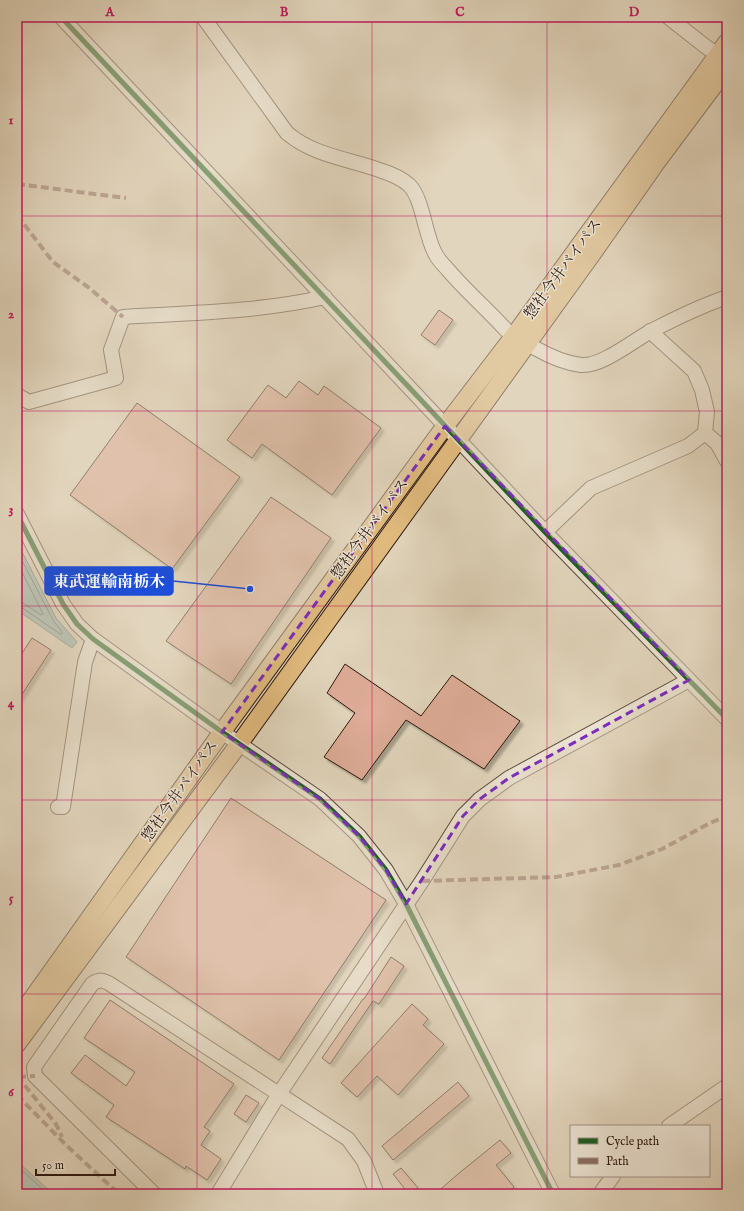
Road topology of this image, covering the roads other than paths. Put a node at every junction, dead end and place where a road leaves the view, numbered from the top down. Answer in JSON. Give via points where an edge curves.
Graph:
{"nodes":[{"id":1,"x":61,"y":17,"type":"edge"},
{"id":2,"x":203,"y":17,"type":"edge"},
{"id":3,"x":668,"y":17,"type":"edge"},
{"id":4,"x":725,"y":56,"type":"edge"},
{"id":5,"x":325,"y":297,"type":"junction"},
{"id":6,"x":727,"y":297,"type":"edge"},
{"id":7,"x":506,"y":330,"type":"dead end"},
{"id":8,"x":650,"y":331,"type":"junction"},
{"id":9,"x":535,"y":348,"type":"dead end"},
{"id":10,"x":17,"y":395,"type":"edge"},
{"id":11,"x":445,"y":426,"type":"junction"},
{"id":12,"x":705,"y":433,"type":"junction"},
{"id":13,"x":458,"y":440,"type":"junction"},
{"id":14,"x":727,"y":461,"type":"edge"},
{"id":15,"x":17,"y":514,"type":"edge"},
{"id":16,"x":545,"y":532,"type":"junction"},
{"id":17,"x":93,"y":640,"type":"junction"},
{"id":18,"x":689,"y":680,"type":"junction"},
{"id":19,"x":727,"y":719,"type":"edge"},
{"id":20,"x":222,"y":732,"type":"junction"},
{"id":21,"x":239,"y":744,"type":"junction"},
{"id":22,"x":58,"y":806,"type":"dead end"},
{"id":23,"x":406,"y":904,"type":"junction"},
{"id":24,"x":17,"y":1020,"type":"edge"},
{"id":25,"x":17,"y":1044,"type":"edge"},
{"id":26,"x":727,"y":1086,"type":"edge"},
{"id":27,"x":279,"y":1094,"type":"junction"},
{"id":28,"x":670,"y":1125,"type":"edge"},
{"id":29,"x":612,"y":1177,"type":"edge"},
{"id":30,"x":154,"y":1194,"type":"edge"},
{"id":31,"x":218,"y":1194,"type":"edge"},
{"id":32,"x":377,"y":1194,"type":"edge"},
{"id":33,"x":553,"y":1194,"type":"edge"},
{"id":34,"x":600,"y":1194,"type":"edge"}],
"edges":[{"from":1,"to":5,"type":"street"},
{"from":2,"to":7,"type":"street","via":[[287,133],[297,141],[328,155],[372,167],[398,177],[410,186],[418,200],[436,255],[461,285]]},
{"from":3,"to":4,"type":"street"},
{"from":4,"to":11,"type":"main road","name":"惣社今井バイパス"},
{"from":4,"to":13,"type":"main road","name":"惣社今井バイパス","via":[[656,163]]},
{"from":5,"to":10,"type":"street","via":[[296,304],[123,317],[111,350],[116,378],[29,402]]},
{"from":5,"to":11,"type":"street"},
{"from":6,"to":8,"type":"street","via":[[708,303]]},
{"from":8,"to":9,"type":"street","via":[[598,362],[581,365],[553,358]]},
{"from":8,"to":12,"type":"street","via":[[694,371],[707,412]]},
{"from":11,"to":13,"type":"street"},
{"from":11,"to":20,"type":"main road","name":"惣社今井バイパス"},
{"from":12,"to":14,"type":"street","via":[[717,443]]},
{"from":12,"to":16,"type":"street","via":[[688,446],[591,488]]},
{"from":13,"to":16,"type":"street"},
{"from":13,"to":21,"type":"main road","name":"惣社今井バイパス"},
{"from":15,"to":17,"type":"street","via":[[63,604],[77,624]]},
{"from":16,"to":18,"type":"street"},
{"from":17,"to":20,"type":"street"},
{"from":17,"to":22,"type":"street","via":[[85,662],[63,807]]},
{"from":18,"to":19,"type":"street"},
{"from":18,"to":23,"type":"street","via":[[509,778],[480,799],[463,816]]},
{"from":20,"to":21,"type":"street"},
{"from":20,"to":24,"type":"main road","name":"惣社今井バイパス"},
{"from":21,"to":23,"type":"street","via":[[320,799],[359,836],[386,870]]},
{"from":21,"to":25,"type":"main road","name":"惣社今井バイパス"},
{"from":23,"to":27,"type":"street"},
{"from":23,"to":33,"type":"street"},
{"from":26,"to":28,"type":"street"},
{"from":27,"to":30,"type":"street","via":[[110,984],[102,980],[92,984],[34,1067],[36,1076]]},
{"from":27,"to":31,"type":"street"},
{"from":27,"to":32,"type":"street","via":[[348,1139],[364,1161]]},
{"from":29,"to":34,"type":"street"}]}
